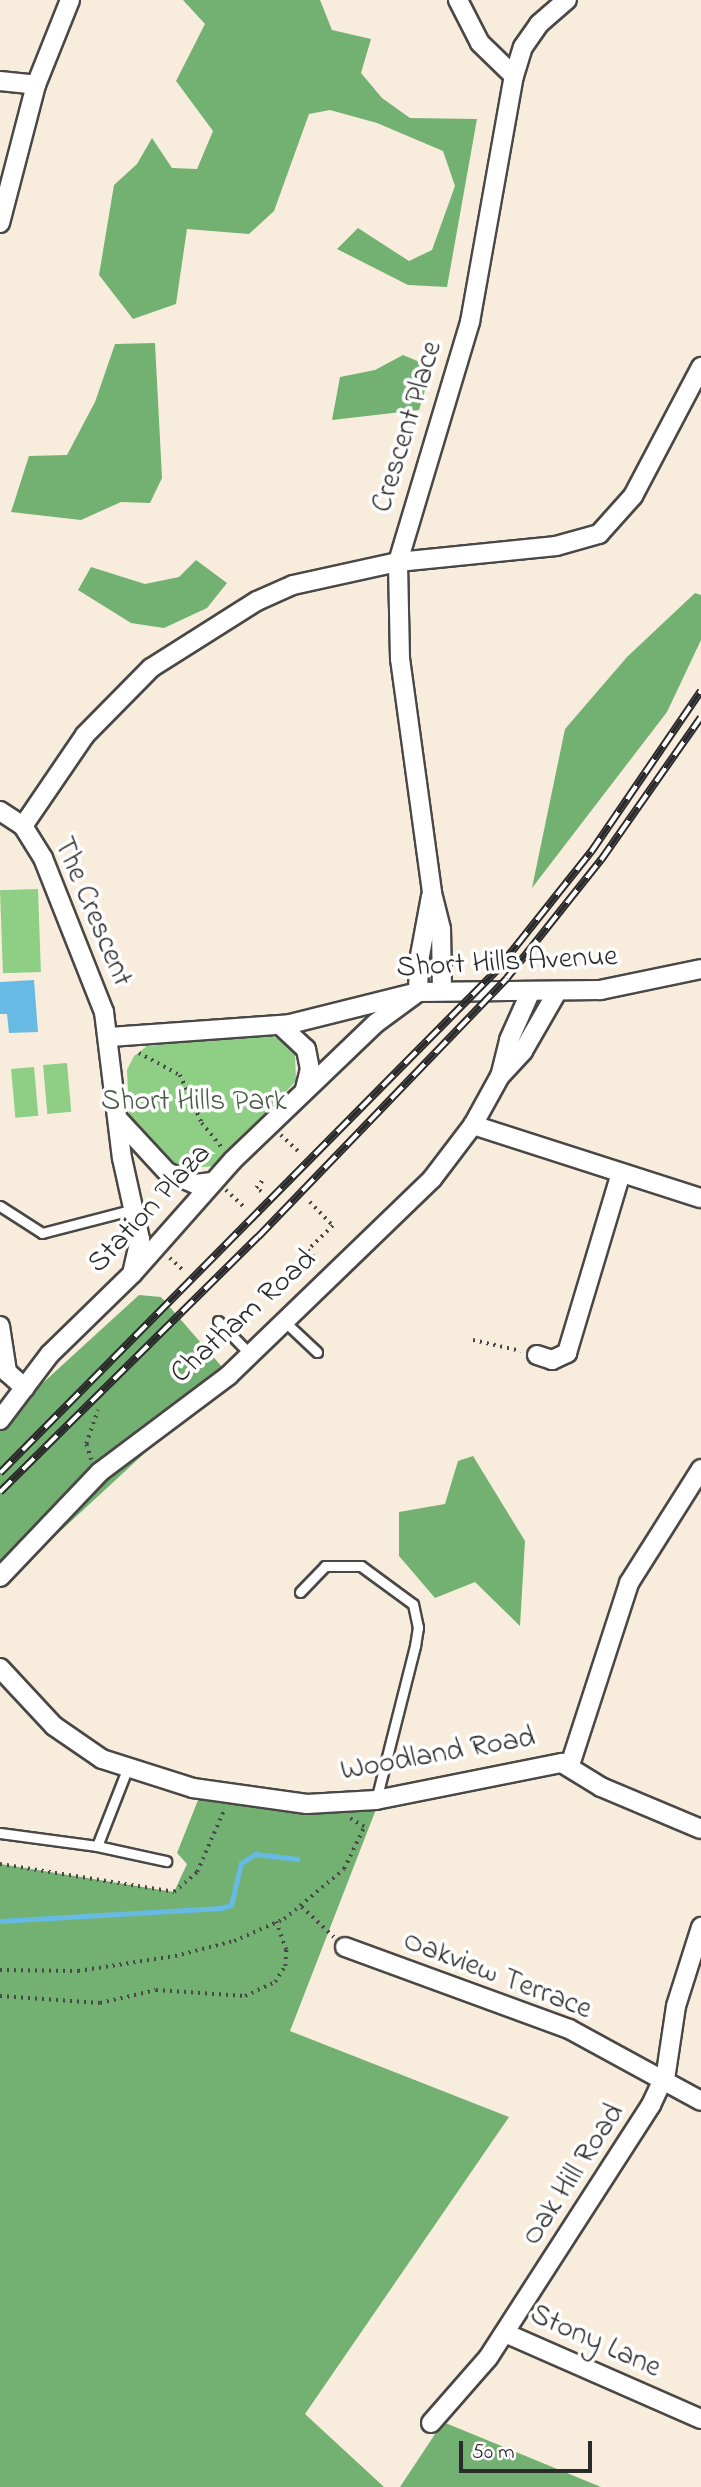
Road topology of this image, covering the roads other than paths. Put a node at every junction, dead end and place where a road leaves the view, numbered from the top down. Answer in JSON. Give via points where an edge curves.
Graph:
{"nodes":[{"id":1,"x":70,"y":0,"type":"edge"},
{"id":2,"x":458,"y":0,"type":"edge"},
{"id":3,"x":567,"y":0,"type":"edge"},
{"id":4,"x":514,"y":76,"type":"junction"},
{"id":5,"x":0,"y":81,"type":"edge"},
{"id":6,"x":36,"y":85,"type":"junction"},
{"id":7,"x":0,"y":223,"type":"edge"},
{"id":8,"x":701,"y":367,"type":"edge"},
{"id":9,"x":398,"y":562,"type":"junction"},
{"id":10,"x":0,"y":811,"type":"edge"},
{"id":11,"x":23,"y":826,"type":"junction"},
{"id":12,"x":432,"y":892,"type":"junction"},
{"id":13,"x":701,"y":969,"type":"edge"},
{"id":14,"x":442,"y":991,"type":"junction"},
{"id":15,"x":418,"y":992,"type":"junction"},
{"id":16,"x":557,"y":992,"type":"junction"},
{"id":17,"x":530,"y":993,"type":"junction"},
{"id":18,"x":280,"y":1025,"type":"junction"},
{"id":19,"x":110,"y":1037,"type":"junction"},
{"id":20,"x":500,"y":1076,"type":"junction"},
{"id":21,"x":305,"y":1089,"type":"junction"},
{"id":22,"x":119,"y":1120,"type":"junction"},
{"id":23,"x":473,"y":1125,"type":"junction"},
{"id":24,"x":621,"y":1173,"type":"junction"},
{"id":25,"x":219,"y":1186,"type":"junction"},
{"id":26,"x":701,"y":1198,"type":"edge"},
{"id":27,"x":0,"y":1206,"type":"edge"},
{"id":28,"x":135,"y":1209,"type":"junction"},
{"id":29,"x":133,"y":1273,"type":"junction"},
{"id":30,"x":218,"y":1321,"type":"dead end"},
{"id":31,"x":285,"y":1322,"type":"junction"},
{"id":32,"x":0,"y":1326,"type":"edge"},
{"id":33,"x":317,"y":1352,"type":"dead end"},
{"id":34,"x":250,"y":1354,"type":"junction"},
{"id":35,"x":537,"y":1355,"type":"road end"},
{"id":36,"x":25,"y":1388,"type":"junction"},
{"id":37,"x":0,"y":1420,"type":"edge"},
{"id":38,"x":701,"y":1469,"type":"edge"},
{"id":39,"x":0,"y":1577,"type":"edge"},
{"id":40,"x":300,"y":1592,"type":"dead end"},
{"id":41,"x":0,"y":1668,"type":"edge"},
{"id":42,"x":570,"y":1765,"type":"junction"},
{"id":43,"x":128,"y":1767,"type":"junction"},
{"id":44,"x":376,"y":1800,"type":"junction"},
{"id":45,"x":701,"y":1829,"type":"edge"},
{"id":46,"x":0,"y":1833,"type":"edge"},
{"id":47,"x":97,"y":1846,"type":"junction"},
{"id":48,"x":166,"y":1861,"type":"dead end"},
{"id":49,"x":701,"y":1927,"type":"edge"},
{"id":50,"x":345,"y":1947,"type":"road end"},
{"id":51,"x":662,"y":2083,"type":"junction"},
{"id":52,"x":701,"y":2101,"type":"edge"},
{"id":53,"x":505,"y":2333,"type":"junction"},
{"id":54,"x":701,"y":2419,"type":"edge"},
{"id":55,"x":431,"y":2423,"type":"dead end"}],
"edges":[{"from":1,"to":6,"type":"street"},
{"from":2,"to":4,"type":"street","via":[[480,43]]},
{"from":3,"to":4,"type":"street","name":"Crescent Place","via":[[539,24],[523,47]]},
{"from":4,"to":9,"type":"street","name":"Crescent Place","via":[[470,322]]},
{"from":5,"to":6,"type":"street"},
{"from":6,"to":7,"type":"street"},
{"from":8,"to":9,"type":"street","name":"The Crescent","via":[[633,496],[599,534],[556,546]]},
{"from":9,"to":11,"type":"street","name":"The Crescent","via":[[293,585],[151,668],[85,736]]},
{"from":9,"to":12,"type":"street","name":"Crescent Place","via":[[400,659]]},
{"from":10,"to":11,"type":"street"},
{"from":11,"to":19,"type":"street","name":"The Crescent","via":[[43,858]]},
{"from":12,"to":14,"type":"street","name":"Crescent Place","via":[[441,929]]},
{"from":12,"to":15,"type":"street","name":"Crescent Place"},
{"from":13,"to":16,"type":"street","name":"Short Hills Avenue","via":[[600,990]]},
{"from":14,"to":15,"type":"street","name":"Short Hills Avenue"},
{"from":14,"to":17,"type":"street","name":"Short Hills Avenue"},
{"from":15,"to":18,"type":"street","name":"Short Hills Avenue","via":[[377,999],[342,1014]]},
{"from":15,"to":21,"type":"street","name":"Station Plaza","via":[[376,1023]]},
{"from":16,"to":17,"type":"street","name":"Short Hills Avenue"},
{"from":16,"to":20,"type":"street","name":"Chatham Road","via":[[523,1051]]},
{"from":17,"to":20,"type":"street","name":"Chatham Road","via":[[509,1040]]},
{"from":18,"to":19,"type":"street","name":"Short Hills Avenue"},
{"from":18,"to":21,"type":"street","via":[[306,1049],[310,1069]]},
{"from":19,"to":22,"type":"street","name":"The Crescent"},
{"from":20,"to":23,"type":"street","name":"Chatham Road"},
{"from":21,"to":25,"type":"street","name":"Station Plaza"},
{"from":22,"to":25,"type":"street","via":[[167,1172],[195,1184]]},
{"from":22,"to":28,"type":"street","name":"The Crescent","via":[[122,1158]]},
{"from":23,"to":24,"type":"street"},
{"from":23,"to":31,"type":"street","name":"Chatham Road","via":[[432,1179]]},
{"from":24,"to":26,"type":"street"},
{"from":24,"to":35,"type":"street","via":[[567,1353],[552,1360]]},
{"from":25,"to":29,"type":"street","name":"Station Plaza"},
{"from":27,"to":28,"type":"lane","via":[[42,1233]]},
{"from":28,"to":29,"type":"street","name":"The Crescent","via":[[140,1239]]},
{"from":29,"to":36,"type":"street","name":"Station Plaza","via":[[50,1354]]},
{"from":30,"to":34,"type":"lane"},
{"from":31,"to":33,"type":"lane"},
{"from":31,"to":34,"type":"street","name":"Chatham Road"},
{"from":32,"to":36,"type":"street","via":[[7,1372]]},
{"from":34,"to":39,"type":"street","name":"Chatham Road","via":[[229,1375],[100,1472]]},
{"from":36,"to":37,"type":"street","name":"Station Plaza"},
{"from":38,"to":42,"type":"street","via":[[629,1583]]},
{"from":40,"to":44,"type":"lane","via":[[326,1566],[361,1566],[413,1604],[418,1627],[415,1646]]},
{"from":41,"to":43,"type":"street","name":"Woodland Road","via":[[54,1726],[102,1759]]},
{"from":42,"to":44,"type":"street","name":"Woodland Road","via":[[544,1763]]},
{"from":42,"to":45,"type":"street","name":"Woodland Road","via":[[601,1787]]},
{"from":43,"to":44,"type":"street","name":"Woodland Road","via":[[253,1800],[307,1804]]},
{"from":43,"to":47,"type":"lane"},
{"from":46,"to":47,"type":"lane"},
{"from":47,"to":48,"type":"lane"},
{"from":49,"to":51,"type":"street","name":"Oak Hill Road","via":[[677,2006]]},
{"from":50,"to":51,"type":"street","name":"Oakview Terrace","via":[[569,2029]]},
{"from":51,"to":52,"type":"street","name":"Oakview Terrace"},
{"from":51,"to":53,"type":"street","name":"Oak Hill Road"},
{"from":53,"to":54,"type":"street","name":"Stony Lane"},
{"from":53,"to":55,"type":"street","name":"Oak Hill Road"}]}
